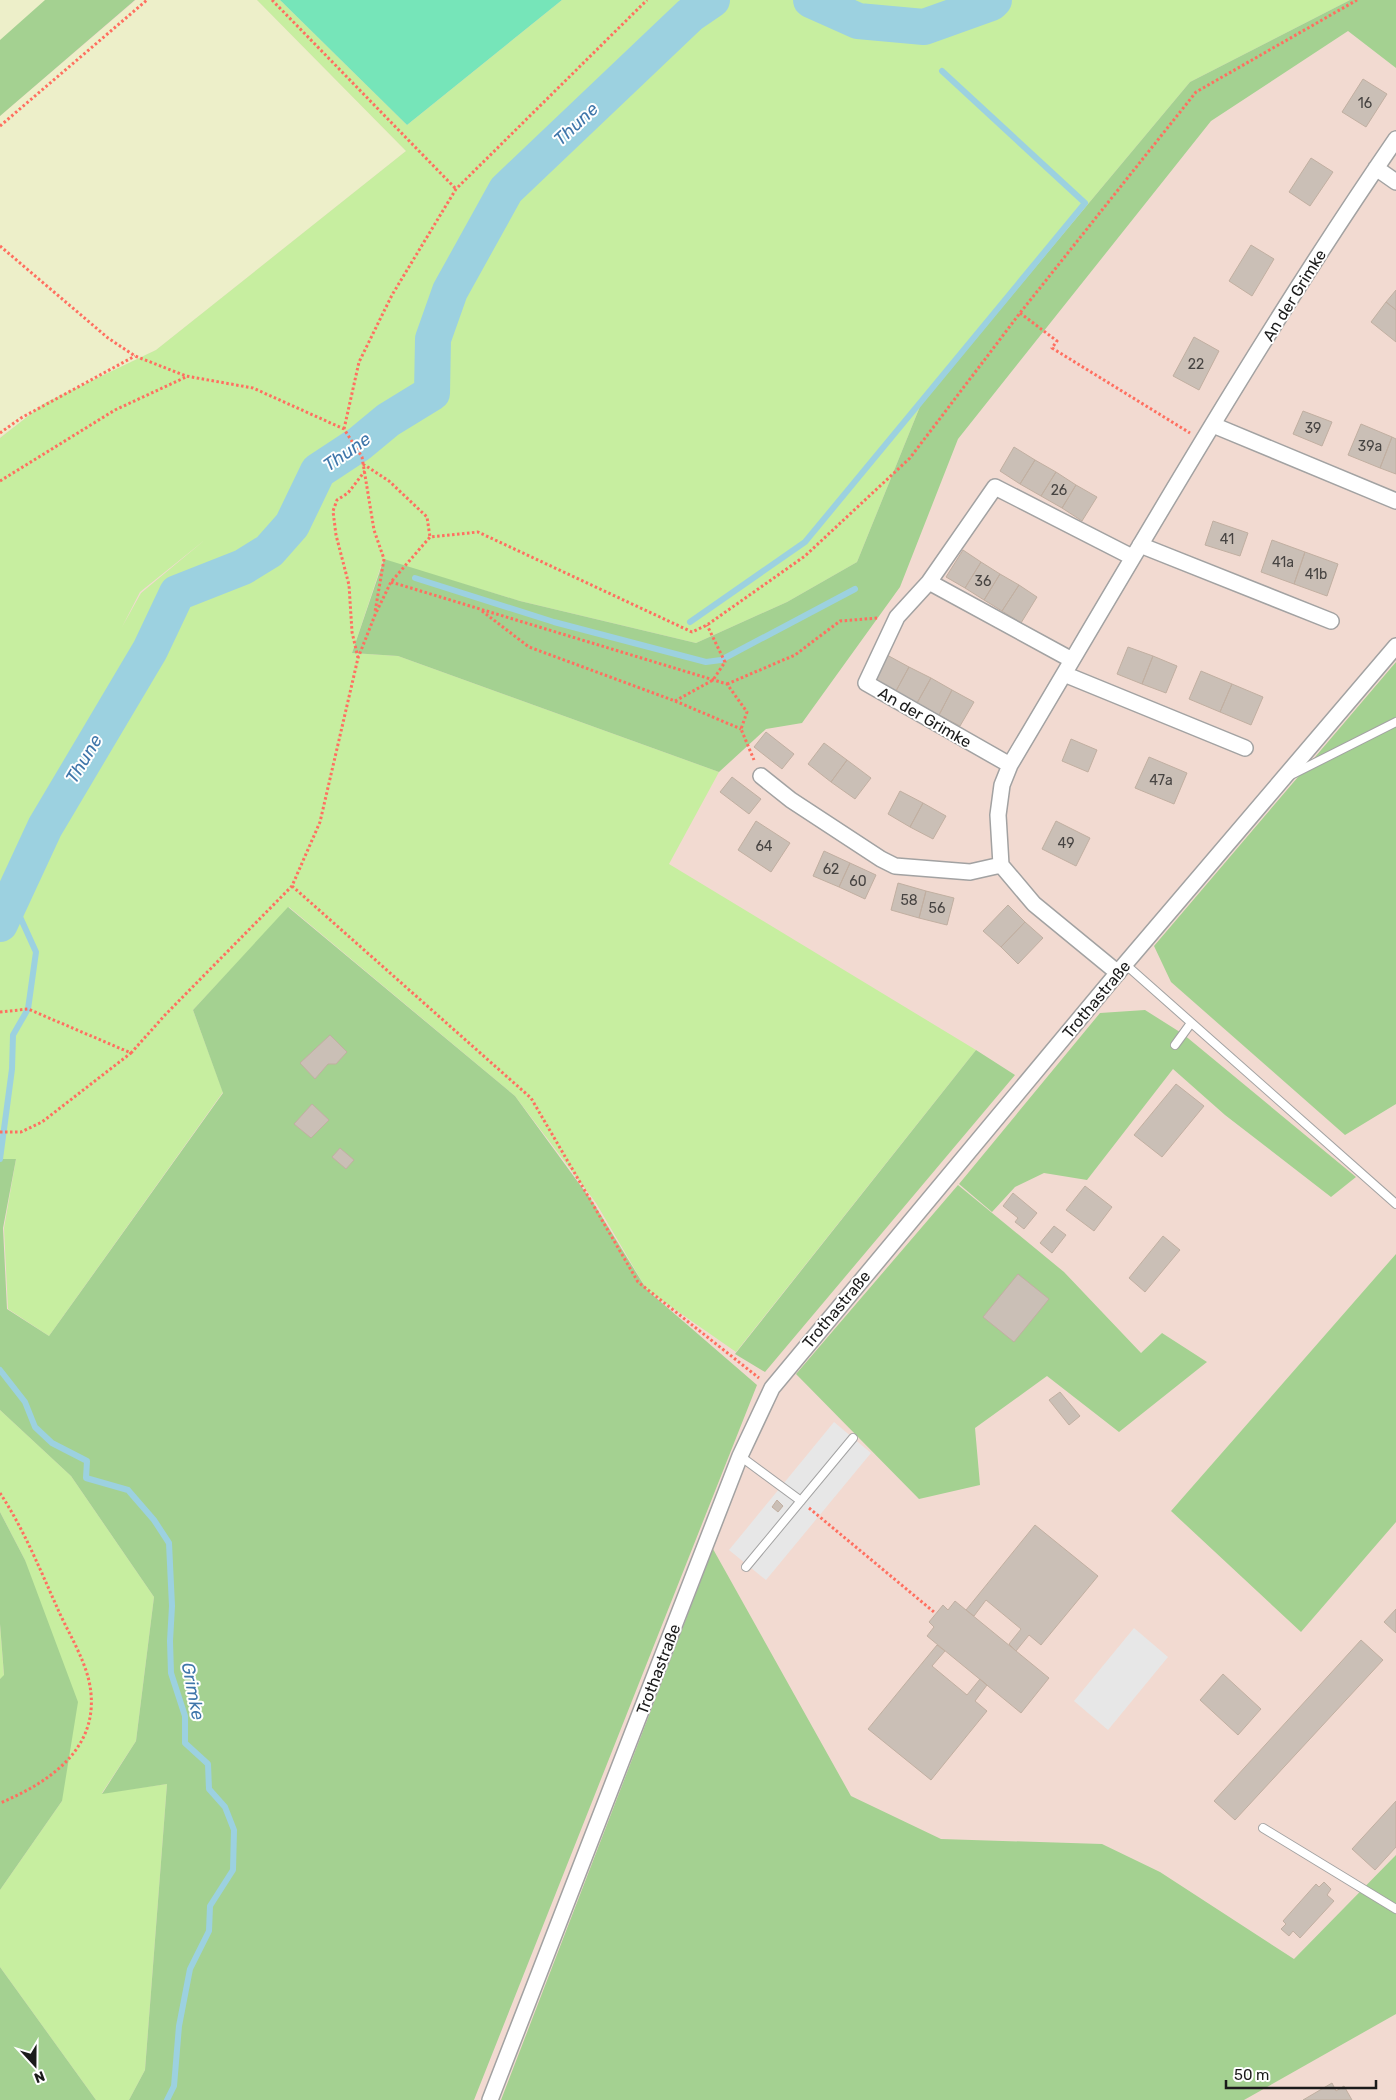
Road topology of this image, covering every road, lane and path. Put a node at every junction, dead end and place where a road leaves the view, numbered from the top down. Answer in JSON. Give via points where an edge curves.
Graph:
{"nodes":[{"id":1,"x":147,"y":0,"type":"edge"},
{"id":2,"x":272,"y":0,"type":"edge"},
{"id":3,"x":646,"y":0,"type":"edge"},
{"id":4,"x":1357,"y":0,"type":"edge"},
{"id":5,"x":0,"y":126,"type":"edge"},
{"id":6,"x":1396,"y":139,"type":"edge"},
{"id":7,"x":1376,"y":168,"type":"junction"},
{"id":8,"x":1396,"y":182,"type":"edge"},
{"id":9,"x":456,"y":189,"type":"junction"},
{"id":10,"x":0,"y":246,"type":"edge"},
{"id":11,"x":1020,"y":313,"type":"junction"},
{"id":12,"x":135,"y":356,"type":"junction"},
{"id":13,"x":186,"y":376,"type":"junction"},
{"id":14,"x":1213,"y":424,"type":"junction"},
{"id":15,"x":344,"y":429,"type":"junction"},
{"id":16,"x":0,"y":434,"type":"edge"},
{"id":17,"x":1203,"y":441,"type":"junction"},
{"id":18,"x":363,"y":464,"type":"junction"},
{"id":19,"x":365,"y":471,"type":"junction"},
{"id":20,"x":0,"y":481,"type":"edge"},
{"id":21,"x":1396,"y":501,"type":"edge"},
{"id":22,"x":430,"y":537,"type":"junction"},
{"id":23,"x":1136,"y":551,"type":"junction"},
{"id":24,"x":391,"y":582,"type":"junction"},
{"id":25,"x":929,"y":582,"type":"junction"},
{"id":26,"x":480,"y":609,"type":"junction"},
{"id":27,"x":375,"y":615,"type":"junction"},
{"id":28,"x":897,"y":617,"type":"junction"},
{"id":29,"x":1331,"y":621,"type":"dead end"},
{"id":30,"x":707,"y":625,"type":"junction"},
{"id":31,"x":1396,"y":646,"type":"edge"},
{"id":32,"x":358,"y":658,"type":"junction"},
{"id":33,"x":1072,"y":660,"type":"junction"},
{"id":34,"x":1064,"y":674,"type":"junction"},
{"id":35,"x":713,"y":680,"type":"junction"},
{"id":36,"x":727,"y":684,"type":"junction"},
{"id":37,"x":675,"y":701,"type":"junction"},
{"id":38,"x":1396,"y":722,"type":"edge"},
{"id":39,"x":741,"y":728,"type":"junction"},
{"id":40,"x":1245,"y":748,"type":"dead end"},
{"id":41,"x":1010,"y":765,"type":"junction"},
{"id":42,"x":761,"y":776,"type":"joint"},
{"id":43,"x":1283,"y":779,"type":"junction"},
{"id":44,"x":1001,"y":866,"type":"junction"},
{"id":45,"x":292,"y":886,"type":"junction"},
{"id":46,"x":1122,"y":969,"type":"junction"},
{"id":47,"x":0,"y":1012,"type":"edge"},
{"id":48,"x":1191,"y":1022,"type":"junction"},
{"id":49,"x":1175,"y":1045,"type":"dead end"},
{"id":50,"x":131,"y":1053,"type":"junction"},
{"id":51,"x":0,"y":1132,"type":"edge"},
{"id":52,"x":1396,"y":1204,"type":"edge"},
{"id":53,"x":772,"y":1388,"type":"junction"},
{"id":54,"x":854,"y":1438,"type":"dead end"},
{"id":55,"x":740,"y":1456,"type":"junction"},
{"id":56,"x":0,"y":1493,"type":"edge"},
{"id":57,"x":801,"y":1501,"type":"junction"},
{"id":58,"x":746,"y":1567,"type":"dead end"},
{"id":59,"x":934,"y":1612,"type":"dead end"},
{"id":60,"x":0,"y":1803,"type":"edge"},
{"id":61,"x":1262,"y":1828,"type":"dead end"},
{"id":62,"x":1396,"y":1909,"type":"edge"},
{"id":63,"x":490,"y":2100,"type":"edge"}],
"edges":[{"from":1,"to":5,"type":"path"},
{"from":2,"to":9,"type":"path"},
{"from":3,"to":9,"type":"path"},
{"from":4,"to":11,"type":"path","via":[[1196,92]]},
{"from":6,"to":7,"type":"street","name":"An der Grimke"},
{"from":7,"to":8,"type":"street"},
{"from":7,"to":14,"type":"street","name":"An der Grimke"},
{"from":9,"to":15,"type":"path","via":[[392,295],[359,362]]},
{"from":10,"to":12,"type":"path","via":[[108,338]]},
{"from":11,"to":17,"type":"path","via":[[1057,341],[1052,348]]},
{"from":11,"to":30,"type":"path","via":[[910,458],[805,556]]},
{"from":12,"to":13,"type":"path"},
{"from":12,"to":16,"type":"path","via":[[21,418]]},
{"from":13,"to":15,"type":"path","via":[[253,388]]},
{"from":13,"to":20,"type":"path","via":[[115,410]]},
{"from":14,"to":17,"type":"street","name":"An der Grimke"},
{"from":14,"to":21,"type":"street"},
{"from":15,"to":18,"type":"path"},
{"from":17,"to":23,"type":"street","name":"An der Grimke"},
{"from":18,"to":19,"type":"path"},
{"from":18,"to":22,"type":"path","via":[[389,481],[427,517]]},
{"from":19,"to":27,"type":"path","via":[[374,530],[384,559]]},
{"from":19,"to":32,"type":"path","via":[[348,493],[337,500],[333,511],[349,586],[352,632]]},
{"from":22,"to":24,"type":"path"},
{"from":22,"to":30,"type":"path","via":[[478,532],[692,632]]},
{"from":23,"to":25,"type":"street","name":"An der Grimke","via":[[995,487]]},
{"from":23,"to":29,"type":"street","name":"An der Grimke"},
{"from":23,"to":33,"type":"street","name":"An der Grimke"},
{"from":24,"to":26,"type":"path"},
{"from":24,"to":27,"type":"path"},
{"from":25,"to":28,"type":"street","name":"An der Grimke"},
{"from":25,"to":33,"type":"street"},
{"from":26,"to":35,"type":"path"},
{"from":26,"to":37,"type":"path","via":[[529,647]]},
{"from":27,"to":32,"type":"path"},
{"from":28,"to":36,"type":"path","via":[[840,621],[795,655]]},
{"from":28,"to":41,"type":"street","name":"An der Grimke","via":[[866,683]]},
{"from":30,"to":35,"type":"path","via":[[725,662]]},
{"from":31,"to":43,"type":"street","name":"Trothastraße"},
{"from":32,"to":45,"type":"path","via":[[320,822]]},
{"from":33,"to":34,"type":"street","name":"An der Grimke"},
{"from":34,"to":40,"type":"street"},
{"from":34,"to":41,"type":"street","name":"An der Grimke"},
{"from":35,"to":36,"type":"path"},
{"from":35,"to":37,"type":"path"},
{"from":36,"to":39,"type":"path","via":[[747,712]]},
{"from":37,"to":39,"type":"path"},
{"from":38,"to":43,"type":"lane"},
{"from":39,"to":42,"type":"path"},
{"from":41,"to":44,"type":"street","name":"An der Grimke","via":[[1002,785],[998,815]]},
{"from":42,"to":44,"type":"street","via":[[791,800],[895,866],[970,872]]},
{"from":43,"to":46,"type":"street","name":"Trothastraße"},
{"from":44,"to":46,"type":"street","via":[[1034,904]]},
{"from":45,"to":50,"type":"path"},
{"from":45,"to":53,"type":"path","via":[[531,1098],[638,1282]]},
{"from":46,"to":48,"type":"lane"},
{"from":46,"to":53,"type":"street","name":"Trothastraße"},
{"from":47,"to":50,"type":"path","via":[[28,1009]]},
{"from":48,"to":49,"type":"lane"},
{"from":48,"to":52,"type":"lane"},
{"from":50,"to":51,"type":"path","via":[[42,1122],[21,1132]]},
{"from":53,"to":55,"type":"street","name":"Trothastraße"},
{"from":54,"to":57,"type":"lane"},
{"from":55,"to":57,"type":"lane"},
{"from":55,"to":63,"type":"street","name":"Trothastraße"},
{"from":56,"to":60,"type":"path","via":[[51,1593],[88,1679],[92,1698],[84,1742],[58,1771]]},
{"from":57,"to":58,"type":"lane"},
{"from":57,"to":59,"type":"path"},
{"from":61,"to":62,"type":"lane"}]}
